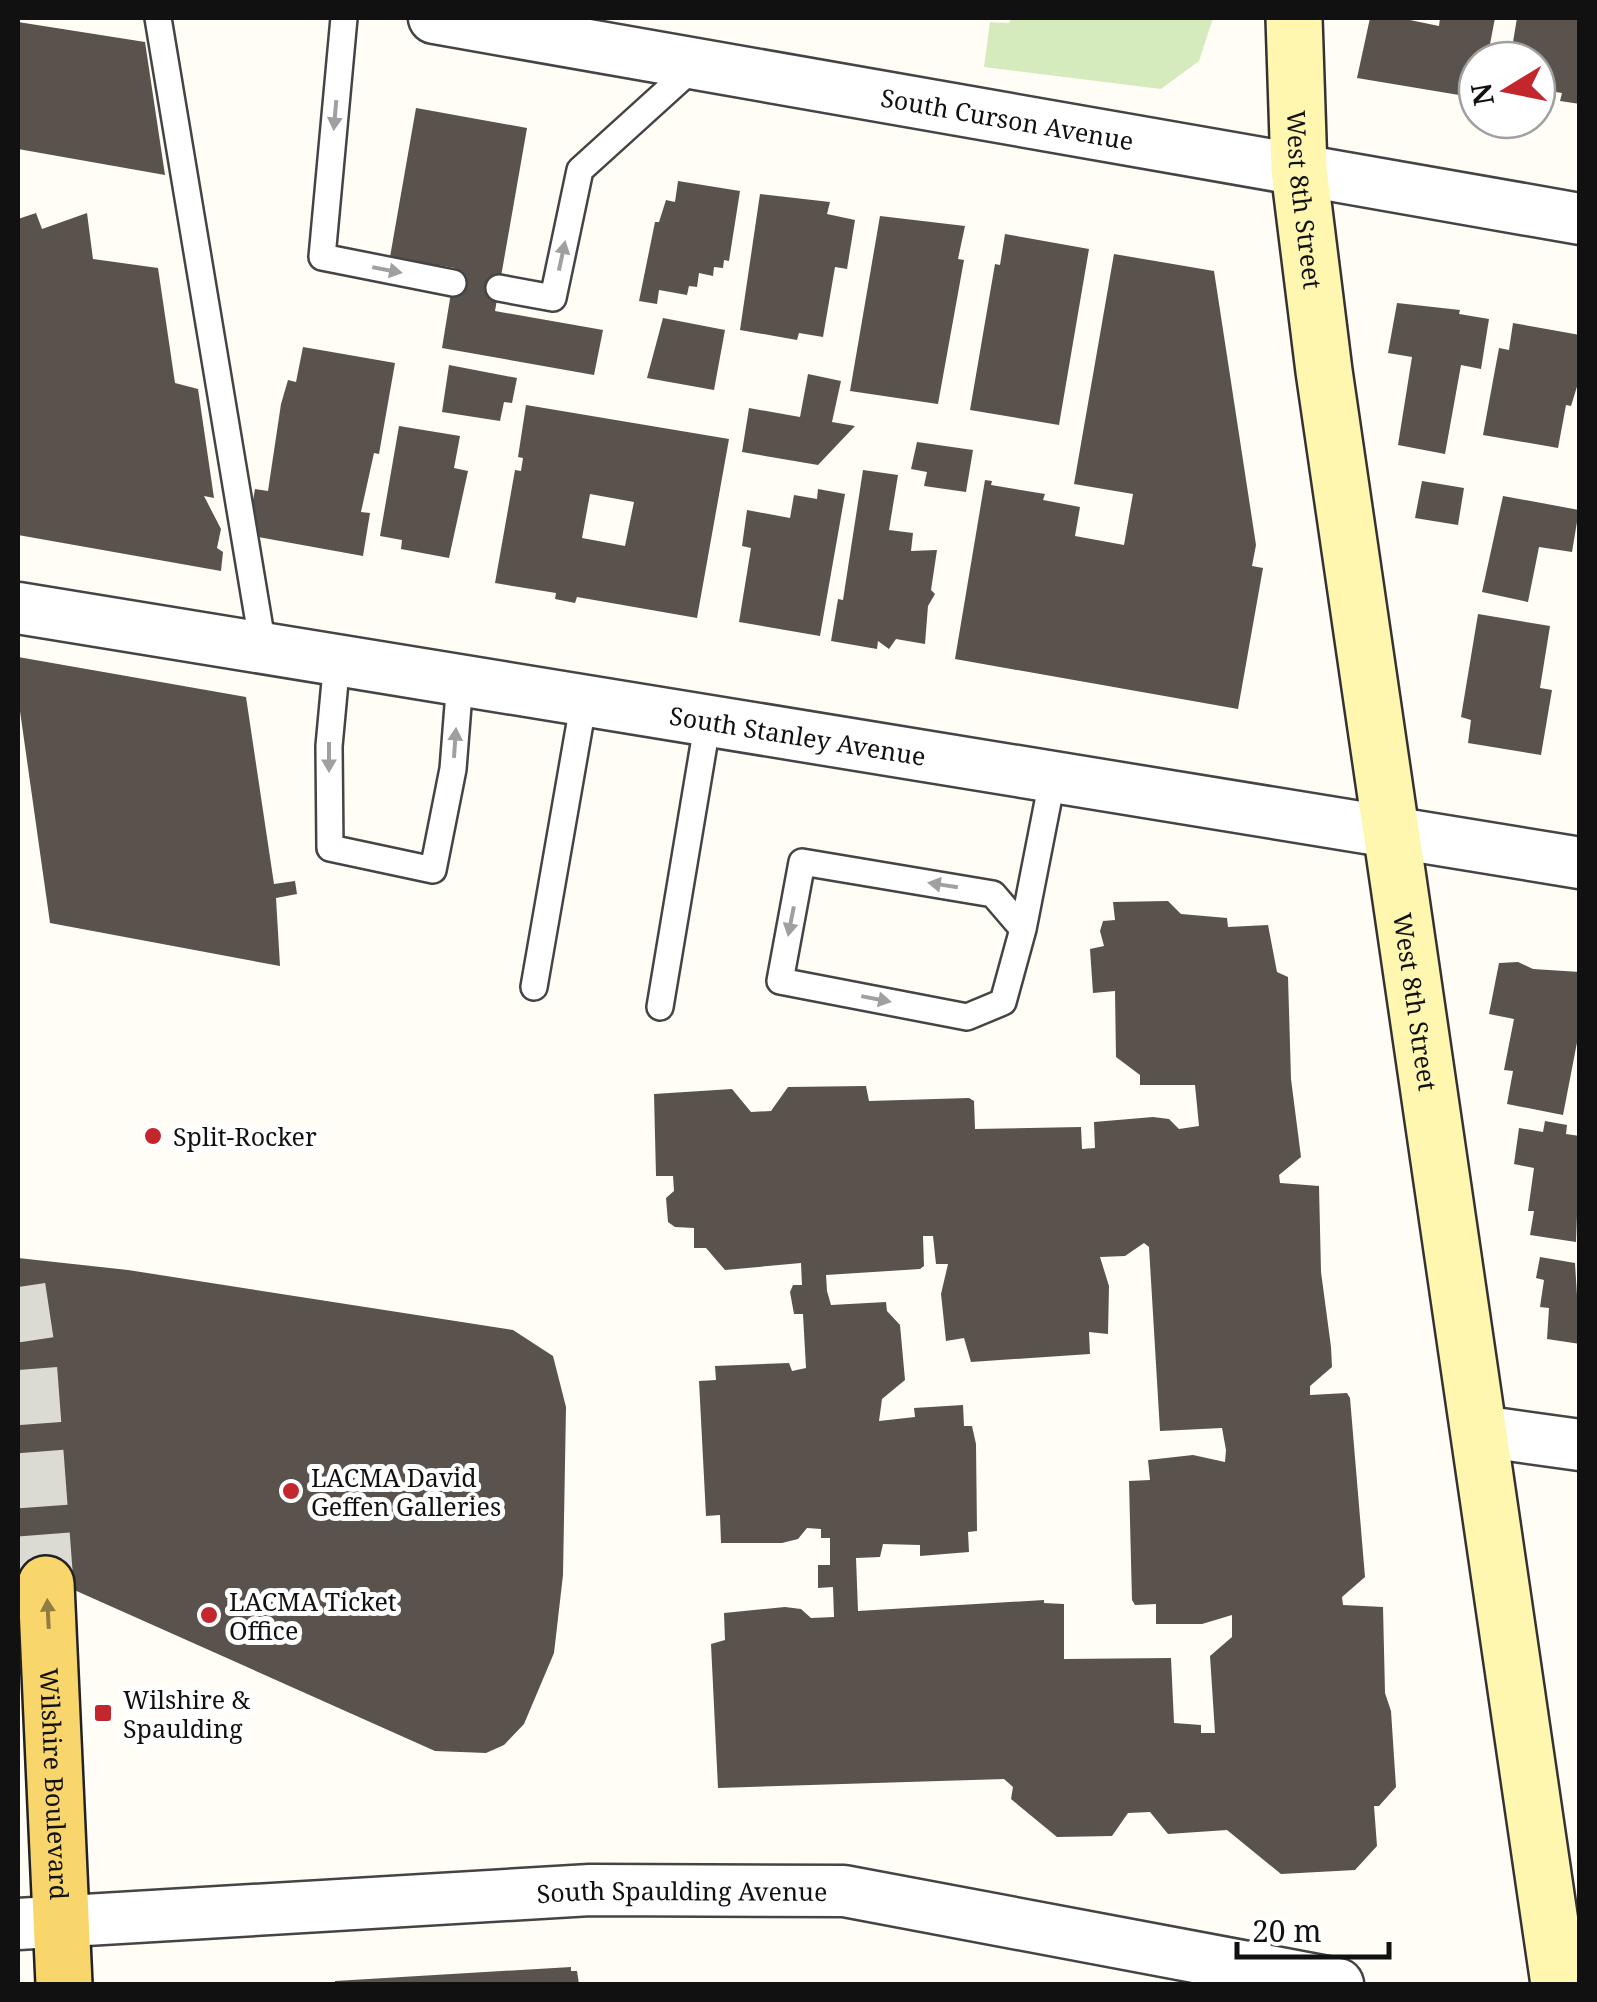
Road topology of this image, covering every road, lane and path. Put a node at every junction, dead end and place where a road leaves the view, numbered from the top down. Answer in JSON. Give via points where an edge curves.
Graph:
{"nodes":[{"id":1,"x":158,"y":18,"type":"edge"},
{"id":2,"x":344,"y":18,"type":"edge"},
{"id":3,"x":434,"y":18,"type":"edge"},
{"id":4,"x":1294,"y":18,"type":"edge"},
{"id":5,"x":697,"y":64,"type":"junction"},
{"id":6,"x":1299,"y":170,"type":"junction"},
{"id":7,"x":1580,"y":220,"type":"edge"},
{"id":8,"x":452,"y":283,"type":"dead end"},
{"id":9,"x":499,"y":288,"type":"dead end"},
{"id":10,"x":18,"y":608,"type":"edge"},
{"id":11,"x":263,"y":647,"type":"junction"},
{"id":12,"x":338,"y":660,"type":"junction"},
{"id":13,"x":460,"y":680,"type":"junction"},
{"id":14,"x":584,"y":700,"type":"junction"},
{"id":15,"x":708,"y":720,"type":"junction"},
{"id":16,"x":1053,"y":776,"type":"junction"},
{"id":17,"x":1392,"y":830,"type":"junction"},
{"id":18,"x":1580,"y":863,"type":"edge"},
{"id":19,"x":1023,"y":929,"type":"junction"},
{"id":20,"x":534,"y":987,"type":"dead end"},
{"id":21,"x":660,"y":1008,"type":"dead end"},
{"id":22,"x":1480,"y":1431,"type":"junction"},
{"id":23,"x":1580,"y":1445,"type":"edge"},
{"id":24,"x":46,"y":1584,"type":"tunnel mouth"},
{"id":25,"x":39,"y":1923,"type":"edge"},
{"id":26,"x":64,"y":1984,"type":"edge"},
{"id":27,"x":1338,"y":1984,"type":"edge"},
{"id":28,"x":1559,"y":1984,"type":"edge"}],
"edges":[{"from":1,"to":11,"type":"lane"},
{"from":2,"to":8,"type":"lane","one_way":true,"via":[[322,258]]},
{"from":3,"to":5,"type":"street","name":"South Curson Avenue"},
{"from":4,"to":6,"type":"street","name":"West 8th Street"},
{"from":5,"to":6,"type":"street","name":"South Curson Avenue"},
{"from":9,"to":5,"type":"lane","one_way":true,"via":[[553,298],[580,170]]},
{"from":6,"to":7,"type":"street","name":"South Curson Avenue"},
{"from":6,"to":17,"type":"street","name":"West 8th Street"},
{"from":10,"to":11,"type":"street","name":"South Stanley Avenue"},
{"from":11,"to":12,"type":"street","name":"South Stanley Avenue"},
{"from":12,"to":13,"type":"street","name":"South Stanley Avenue"},
{"from":12,"to":13,"type":"lane","one_way":true,"via":[[328,746],[330,848],[433,870],[453,769]]},
{"from":13,"to":14,"type":"street","name":"South Stanley Avenue"},
{"from":14,"to":15,"type":"street","name":"South Stanley Avenue"},
{"from":14,"to":20,"type":"lane"},
{"from":15,"to":16,"type":"street","name":"South Stanley Avenue"},
{"from":15,"to":21,"type":"lane"},
{"from":16,"to":17,"type":"street","name":"South Stanley Avenue"},
{"from":16,"to":19,"type":"lane"},
{"from":17,"to":18,"type":"street","name":"South Stanley Avenue"},
{"from":17,"to":22,"type":"street","name":"West 8th Street"},
{"from":19,"to":19,"type":"lane","one_way":true,"via":[[993,894],[802,862],[780,980],[967,1017],[1002,1002]]},
{"from":22,"to":23,"type":"street"},
{"from":22,"to":28,"type":"street","name":"West 8th Street"},
{"from":25,"to":24,"type":"main road","name":"Wilshire Boulevard","one_way":true},
{"from":25,"to":26,"type":"main road","name":"Wilshire Boulevard"},
{"from":25,"to":27,"type":"street","name":"South Spaulding Avenue","via":[[590,1890],[844,1892]]}]}
